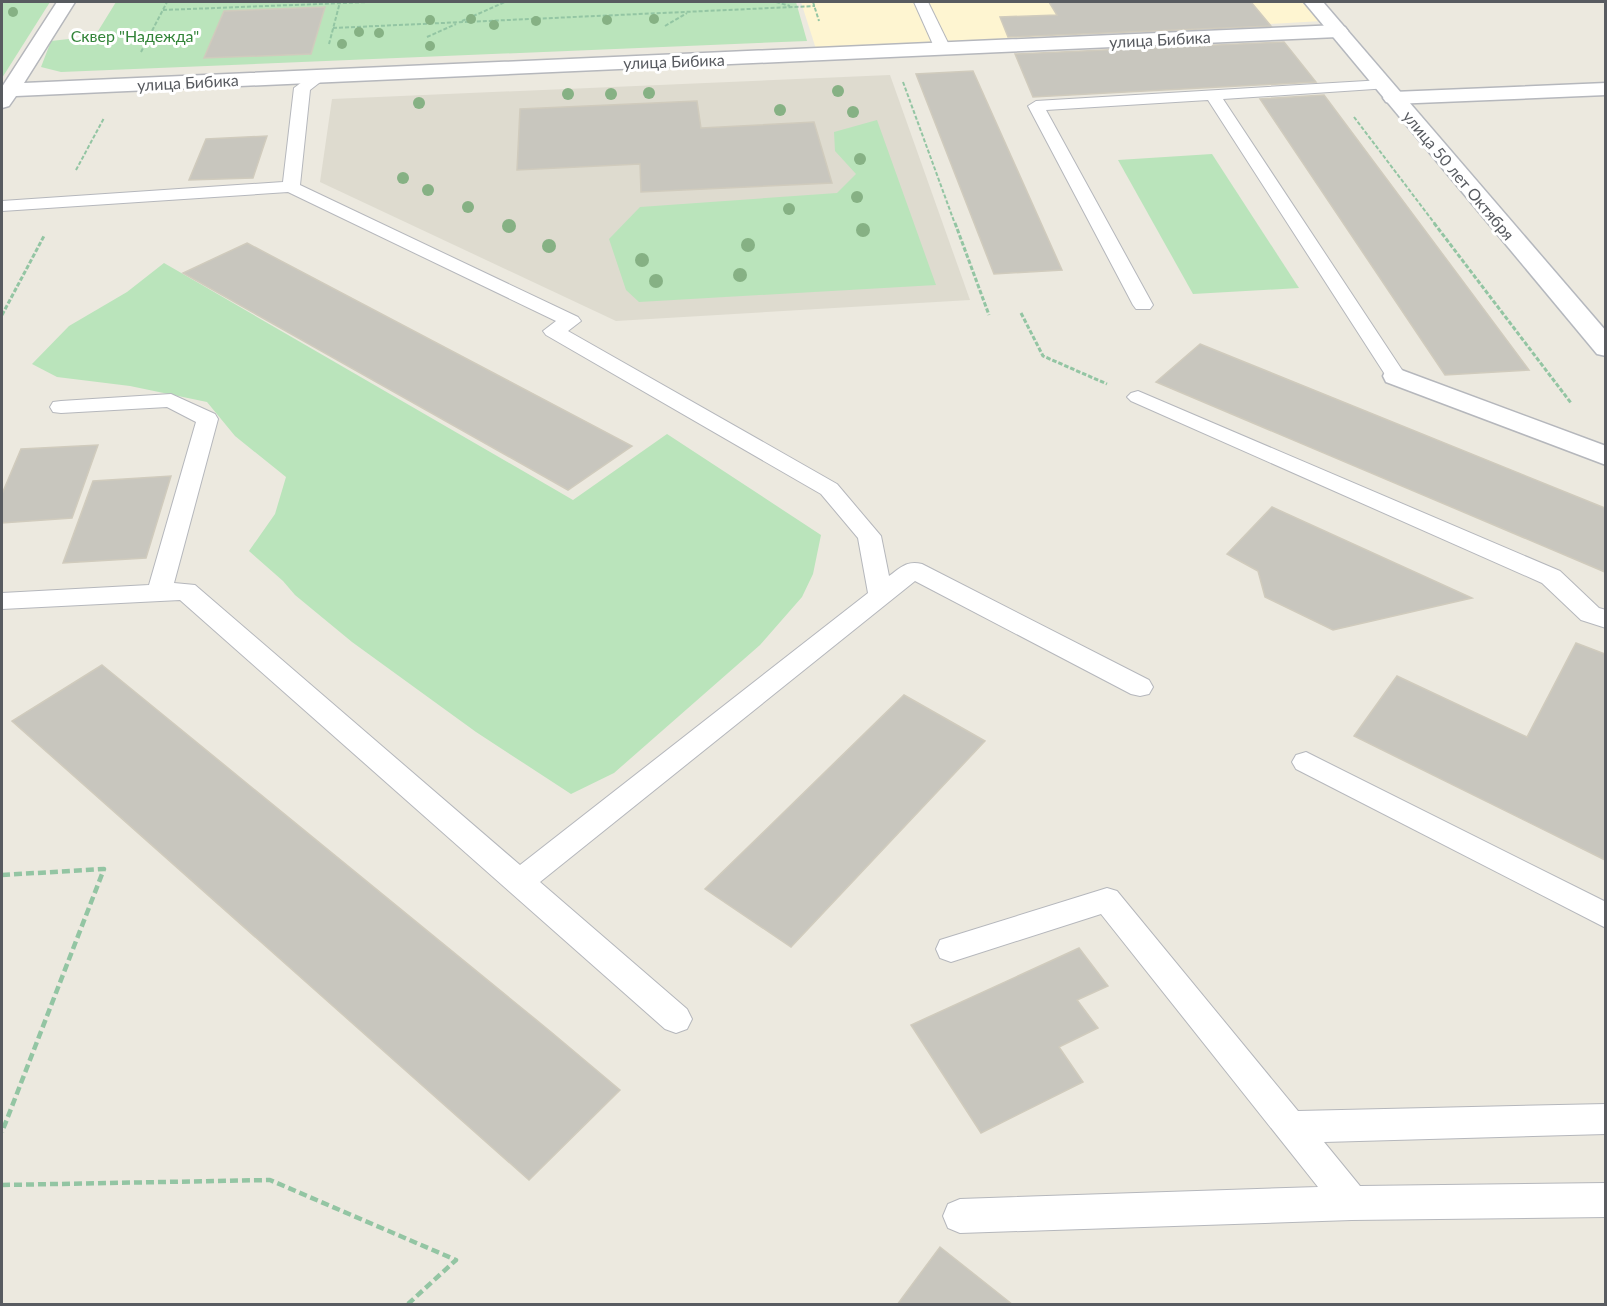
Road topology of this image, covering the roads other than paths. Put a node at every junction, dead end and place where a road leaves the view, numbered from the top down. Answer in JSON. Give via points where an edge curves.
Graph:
{"nodes":[{"id":1,"x":66,"y":2,"type":"edge"},
{"id":2,"x":921,"y":2,"type":"edge"},
{"id":3,"x":1312,"y":2,"type":"edge"},
{"id":4,"x":1338,"y":32,"type":"junction"},
{"id":5,"x":943,"y":49,"type":"junction"},
{"id":6,"x":320,"y":76,"type":"junction"},
{"id":7,"x":1605,"y":89,"type":"edge"},
{"id":8,"x":1388,"y":92,"type":"junction"},
{"id":9,"x":6,"y":96,"type":"edge"},
{"id":10,"x":1213,"y":96,"type":"junction"},
{"id":11,"x":291,"y":187,"type":"junction"},
{"id":12,"x":2,"y":206,"type":"edge"},
{"id":13,"x":1143,"y":305,"type":"dead end"},
{"id":14,"x":1605,"y":348,"type":"edge"},
{"id":15,"x":1396,"y":376,"type":"joint"},
{"id":16,"x":1138,"y":398,"type":"road end"},
{"id":17,"x":61,"y":407,"type":"dead end"},
{"id":18,"x":1605,"y":456,"type":"edge"},
{"id":19,"x":159,"y":592,"type":"junction"},
{"id":20,"x":881,"y":595,"type":"junction"},
{"id":21,"x":2,"y":601,"type":"edge"},
{"id":22,"x":1605,"y":620,"type":"edge"},
{"id":23,"x":1140,"y":687,"type":"dead end"},
{"id":24,"x":1306,"y":762,"type":"dead end"},
{"id":25,"x":519,"y":882,"type":"junction"},
{"id":26,"x":1605,"y":916,"type":"edge"},
{"id":27,"x":951,"y":949,"type":"dead end"},
{"id":28,"x":676,"y":1019,"type":"dead end"},
{"id":29,"x":1605,"y":1119,"type":"edge"},
{"id":30,"x":1289,"y":1127,"type":"junction"},
{"id":31,"x":1605,"y":1200,"type":"edge"},
{"id":32,"x":1352,"y":1203,"type":"junction"},
{"id":33,"x":960,"y":1216,"type":"dead end"}],
"edges":[{"from":1,"to":9,"type":"street"},
{"from":2,"to":5,"type":"lane"},
{"from":3,"to":4,"type":"street","name":"улица 50 лет Октября"},
{"from":4,"to":5,"type":"street","name":"улица Бибика"},
{"from":4,"to":8,"type":"street","name":"улица 50 лет Октября"},
{"from":5,"to":6,"type":"street","name":"улица Бибика"},
{"from":6,"to":9,"type":"street","name":"улица Бибика","via":[[124,85]]},
{"from":6,"to":11,"type":"lane","via":[[302,88]]},
{"from":7,"to":8,"type":"street"},
{"from":8,"to":10,"type":"lane","via":[[1332,88]]},
{"from":8,"to":14,"type":"street","name":"улица 50 лет Октября"},
{"from":10,"to":13,"type":"lane","via":[[1036,106]]},
{"from":10,"to":15,"type":"lane"},
{"from":11,"to":12,"type":"lane"},
{"from":11,"to":20,"type":"lane","via":[[571,321],[553,331],[829,489],[869,536]]},
{"from":15,"to":18,"type":"street"},
{"from":16,"to":22,"type":"lane","via":[[1551,577],[1590,614]]},
{"from":17,"to":19,"type":"lane","via":[[171,400],[207,418]]},
{"from":19,"to":21,"type":"lane"},
{"from":19,"to":25,"type":"lane","via":[[186,591]]},
{"from":20,"to":23,"type":"lane","via":[[913,570]]},
{"from":20,"to":25,"type":"lane"},
{"from":24,"to":26,"type":"lane"},
{"from":25,"to":28,"type":"lane"},
{"from":27,"to":30,"type":"lane","via":[[1107,900]]},
{"from":29,"to":30,"type":"lane"},
{"from":30,"to":32,"type":"lane"},
{"from":31,"to":32,"type":"lane"},
{"from":32,"to":33,"type":"lane"}]}
